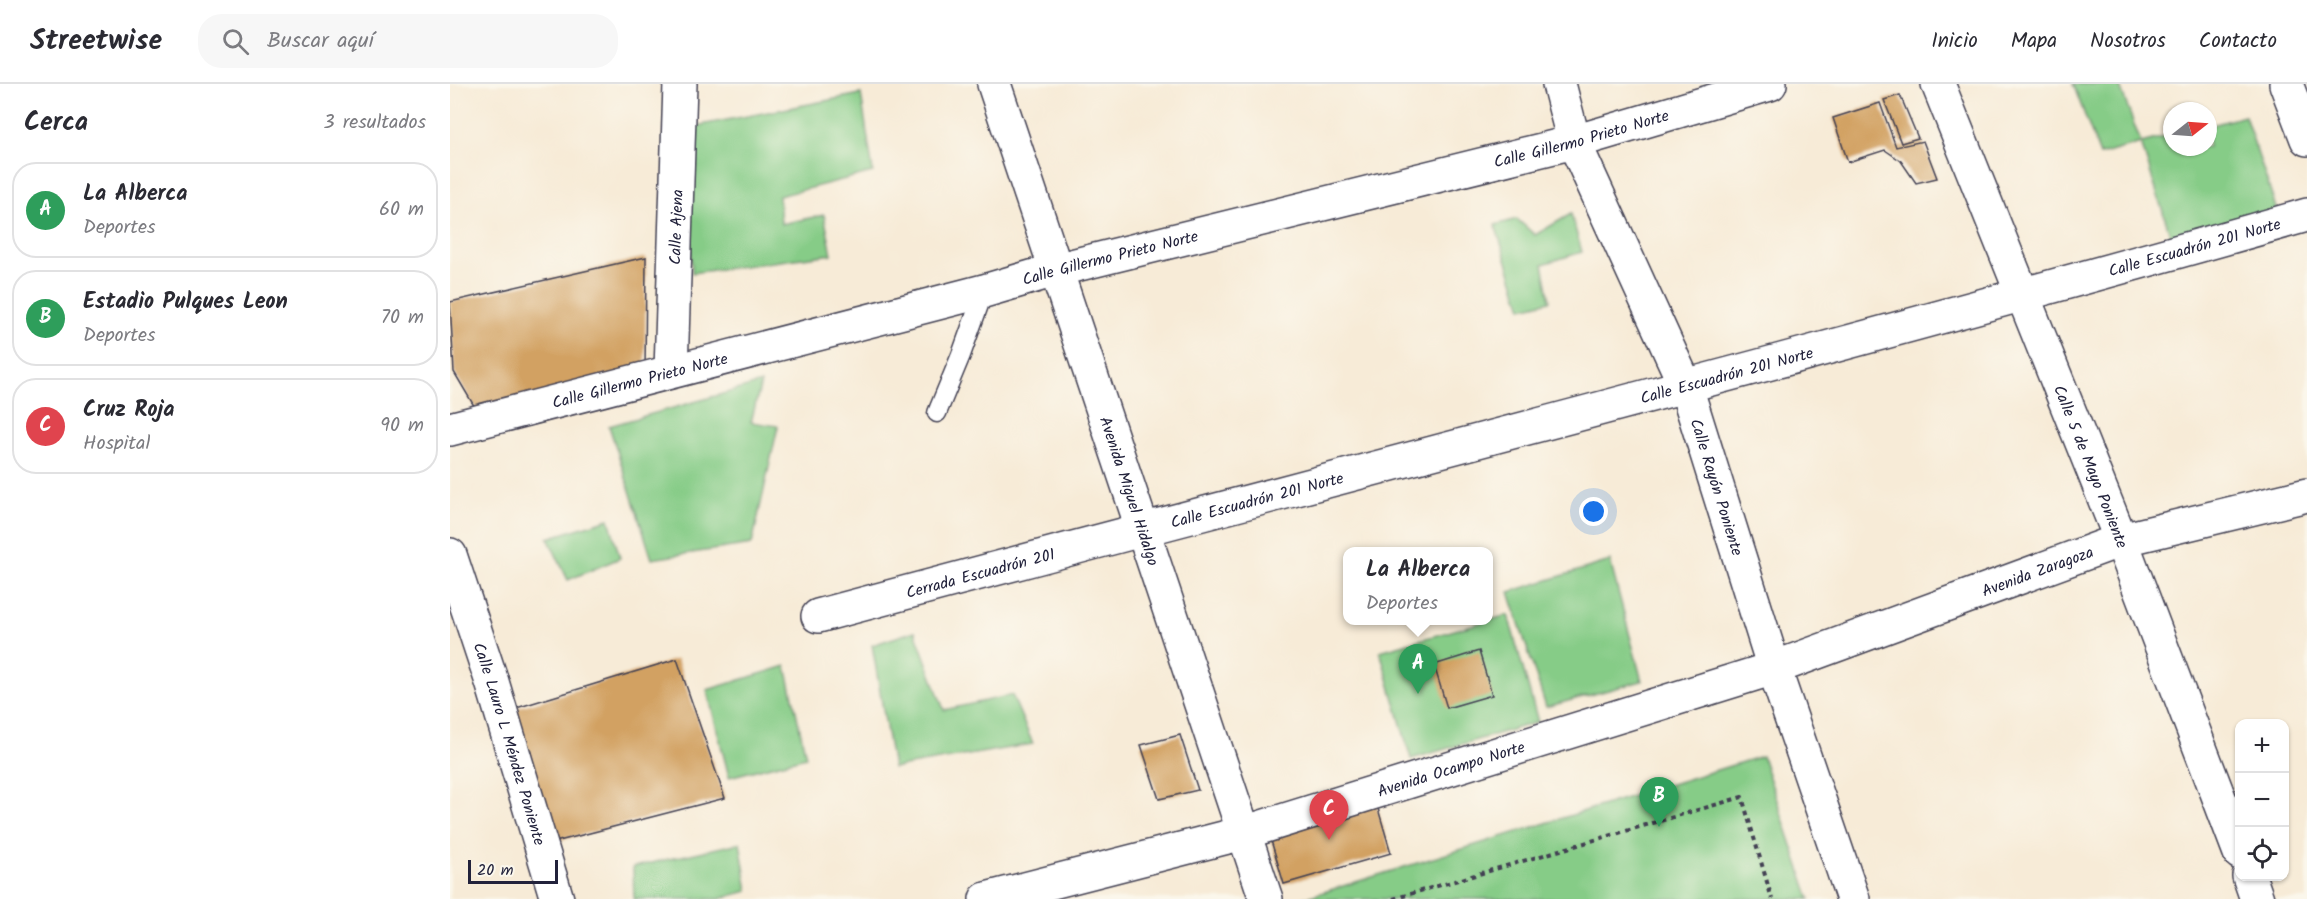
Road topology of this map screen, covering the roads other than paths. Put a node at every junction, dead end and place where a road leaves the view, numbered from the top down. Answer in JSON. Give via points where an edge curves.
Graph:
{"nodes":[{"id":1,"x":680,"y":84,"type":"edge"},
{"id":2,"x":994,"y":84,"type":"edge"},
{"id":3,"x":1559,"y":84,"type":"edge"},
{"id":4,"x":1770,"y":84,"type":"edge"},
{"id":5,"x":1938,"y":84,"type":"edge"},
{"id":6,"x":2286,"y":84,"type":"edge"},
{"id":7,"x":2307,"y":138,"type":"edge"},
{"id":8,"x":1574,"y":142,"type":"junction"},
{"id":9,"x":2307,"y":215,"type":"edge"},
{"id":10,"x":1056,"y":270,"type":"junction"},
{"id":11,"x":984,"y":291,"type":"junction"},
{"id":12,"x":2023,"y":296,"type":"junction"},
{"id":13,"x":671,"y":371,"type":"junction"},
{"id":14,"x":1686,"y":387,"type":"junction"},
{"id":15,"x":937,"y":413,"type":"dead end"},
{"id":16,"x":457,"y":424,"type":"edge"},
{"id":17,"x":2307,"y":495,"type":"edge"},
{"id":18,"x":1144,"y":529,"type":"junction"},
{"id":19,"x":2121,"y":540,"type":"junction"},
{"id":20,"x":450,"y":555,"type":"edge"},
{"id":21,"x":818,"y":616,"type":"dead end"},
{"id":22,"x":1774,"y":668,"type":"junction"},
{"id":23,"x":1243,"y":833,"type":"junction"},
{"id":24,"x":2235,"y":840,"type":"edge"},
{"id":25,"x":2250,"y":881,"type":"edge"},
{"id":26,"x":557,"y":899,"type":"edge"},
{"id":27,"x":986,"y":899,"type":"edge"},
{"id":28,"x":1266,"y":899,"type":"edge"},
{"id":29,"x":1853,"y":899,"type":"edge"},
{"id":30,"x":2257,"y":899,"type":"edge"}],
"edges":[{"from":1,"to":13,"type":"street","name":"Calle Ajena"},
{"from":2,"to":10,"type":"street","name":"Avenida Miguel Hidalgo"},
{"from":3,"to":8,"type":"street","name":"Calle Rayón Poniente"},
{"from":4,"to":8,"type":"street","name":"Calle Gillermo Prieto Norte"},
{"from":5,"to":12,"type":"street","name":"Calle 5 de Mayo Poniente"},
{"from":6,"to":7,"type":"street"},
{"from":8,"to":10,"type":"street","name":"Calle Gillermo Prieto Norte"},
{"from":8,"to":14,"type":"street","name":"Calle Rayón Poniente"},
{"from":9,"to":12,"type":"street","name":"Calle Escuadrón 201 Norte"},
{"from":10,"to":11,"type":"street","name":"Calle Gillermo Prieto Norte"},
{"from":10,"to":18,"type":"street","name":"Avenida Miguel Hidalgo"},
{"from":11,"to":13,"type":"street","name":"Calle Gillermo Prieto Norte"},
{"from":11,"to":15,"type":"lane"},
{"from":12,"to":14,"type":"street","name":"Calle Escuadrón 201 Norte"},
{"from":12,"to":19,"type":"street","name":"Calle 5 de Mayo Poniente"},
{"from":13,"to":16,"type":"street","name":"Calle Gillermo Prieto Norte"},
{"from":14,"to":18,"type":"street","name":"Calle Escuadrón 201 Norte"},
{"from":14,"to":22,"type":"street","name":"Calle Rayón Poniente"},
{"from":17,"to":19,"type":"street","name":"Avenida Zaragoza"},
{"from":18,"to":21,"type":"street","name":"Cerrada Escuadrón 201"},
{"from":18,"to":23,"type":"street","name":"Avenida Miguel Hidalgo"},
{"from":19,"to":22,"type":"street","name":"Avenida Zaragoza"},
{"from":19,"to":24,"type":"street","name":"Calle 5 de Mayo Poniente"},
{"from":20,"to":26,"type":"street","name":"Calle Lauro L Méndez Poniente"},
{"from":22,"to":23,"type":"street","name":"Avenida Ocampo Norte"},
{"from":22,"to":29,"type":"street","name":"Calle Rayón Poniente"},
{"from":23,"to":27,"type":"street","name":"Avenida Ocampo Norte"},
{"from":23,"to":28,"type":"street","name":"Avenida Miguel Hidalgo"},
{"from":25,"to":30,"type":"street"}]}
